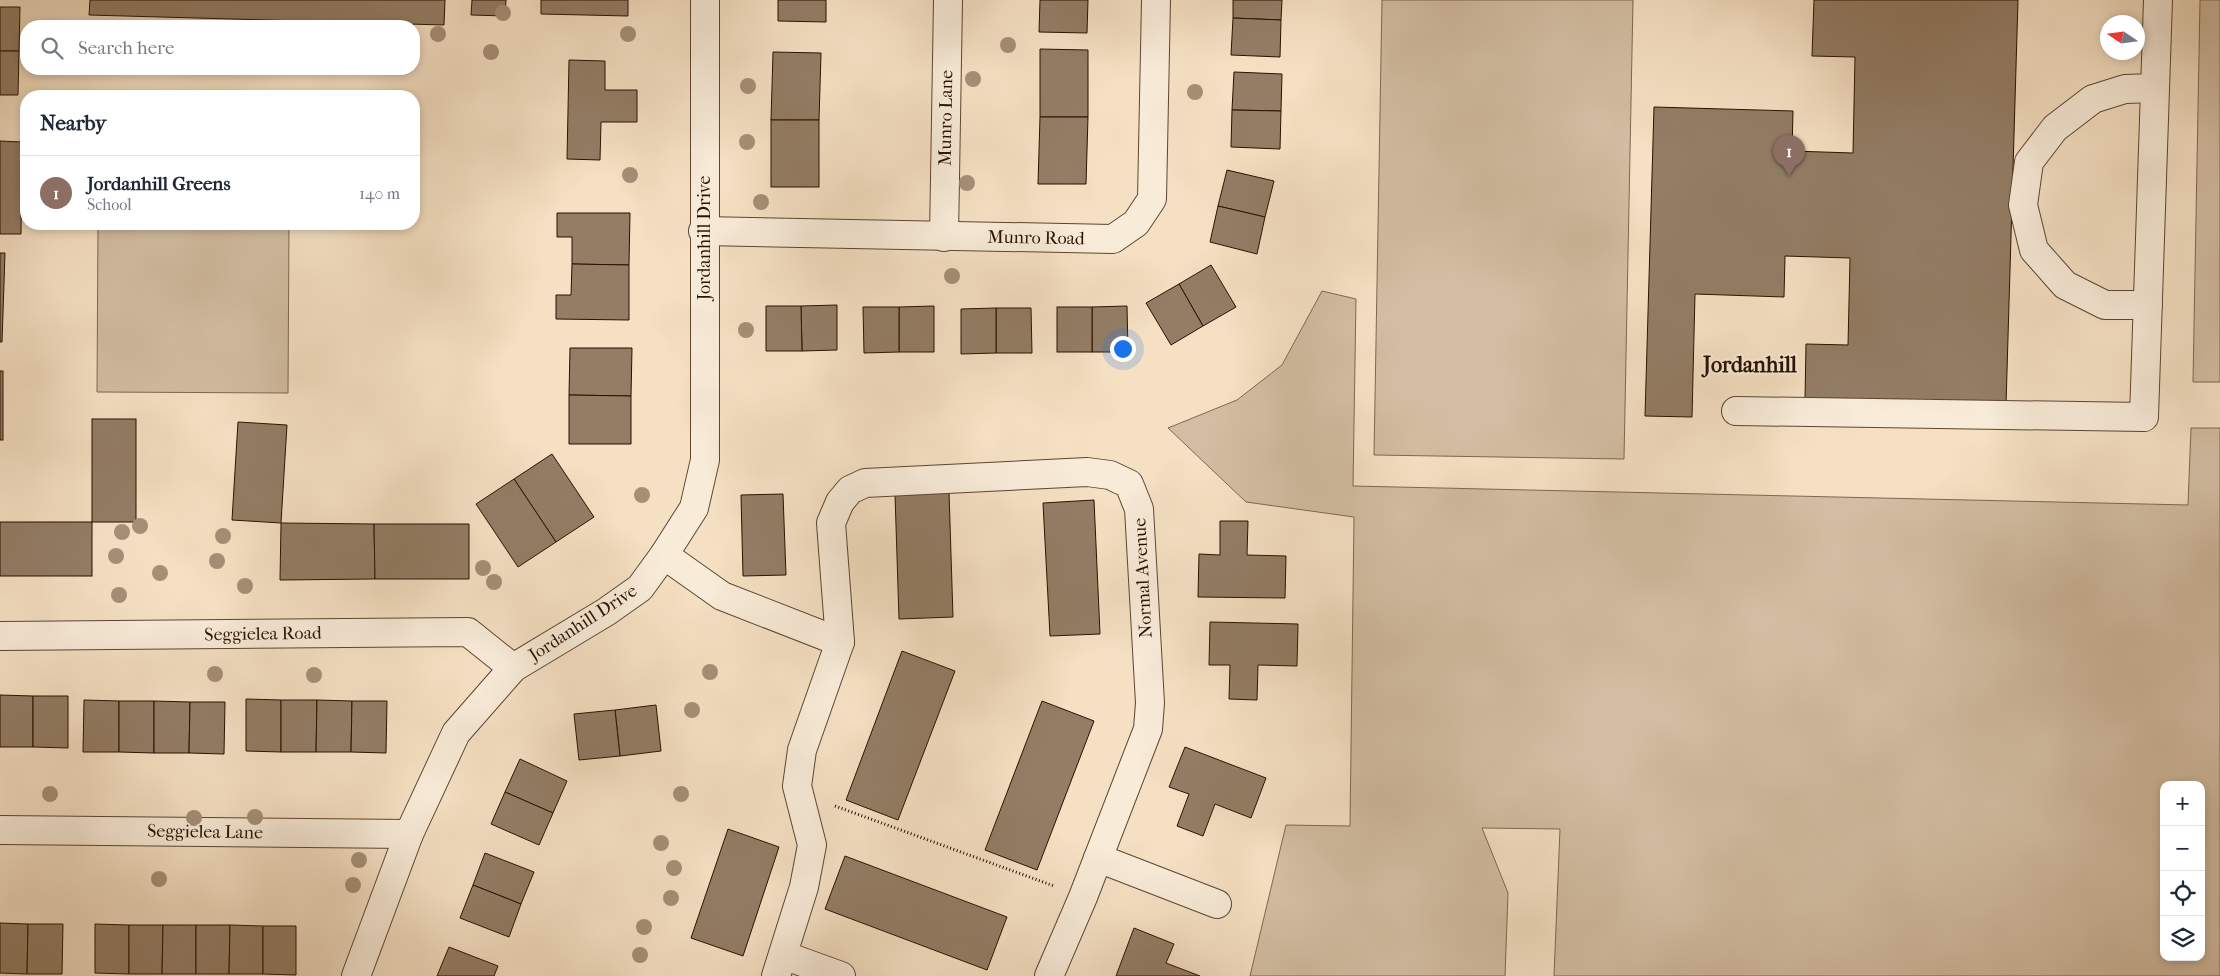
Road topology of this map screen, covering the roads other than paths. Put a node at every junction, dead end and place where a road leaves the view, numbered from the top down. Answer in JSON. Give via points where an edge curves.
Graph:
{"nodes":[{"id":1,"x":705,"y":0,"type":"edge"},
{"id":2,"x":948,"y":0,"type":"edge"},
{"id":3,"x":1156,"y":0,"type":"edge"},
{"id":4,"x":2158,"y":0,"type":"edge"},
{"id":5,"x":2155,"y":88,"type":"junction"},
{"id":6,"x":703,"y":231,"type":"junction"},
{"id":7,"x":944,"y":237,"type":"junction"},
{"id":8,"x":2148,"y":305,"type":"junction"},
{"id":9,"x":1736,"y":411,"type":"dead end"},
{"id":10,"x":664,"y":555,"type":"junction"},
{"id":11,"x":0,"y":636,"type":"edge"},
{"id":12,"x":840,"y":642,"type":"junction"},
{"id":13,"x":513,"y":668,"type":"junction"},
{"id":14,"x":0,"y":830,"type":"edge"},
{"id":15,"x":409,"y":834,"type":"junction"},
{"id":16,"x":1098,"y":858,"type":"junction"},
{"id":17,"x":1217,"y":904,"type":"dead end"},
{"id":18,"x":779,"y":965,"type":"edge"},
{"id":19,"x":356,"y":976,"type":"edge"},
{"id":20,"x":842,"y":976,"type":"edge"},
{"id":21,"x":1049,"y":976,"type":"edge"}],
"edges":[{"from":1,"to":6,"type":"street","name":"Jordanhill Drive"},
{"from":2,"to":7,"type":"street","name":"Munro Lane"},
{"from":3,"to":7,"type":"street","name":"Munro Road","via":[[1152,199],[1136,223],[1113,238]]},
{"from":4,"to":5,"type":"street"},
{"from":5,"to":8,"type":"street"},
{"from":5,"to":8,"type":"street","via":[[2125,89],[2093,99],[2055,128],[2030,162],[2023,205],[2034,250],[2065,285],[2105,305]]},
{"from":6,"to":7,"type":"street","name":"Munro Road"},
{"from":6,"to":10,"type":"street","name":"Jordanhill Drive","via":[[705,460],[694,508]]},
{"from":8,"to":9,"type":"street","via":[[2144,417]]},
{"from":10,"to":12,"type":"street","via":[[722,596]]},
{"from":10,"to":13,"type":"street","name":"Jordanhill Drive","via":[[640,588]]},
{"from":11,"to":13,"type":"street","name":"Seggielea Road","via":[[468,632]]},
{"from":12,"to":16,"type":"street","name":"Normal Avenue","via":[[831,523],[840,502],[850,490],[865,484],[1087,472],[1110,475],[1129,484],[1139,509],[1150,703],[1148,729]]},
{"from":12,"to":18,"type":"street","name":"Normal Avenue","via":[[802,750],[798,786],[812,845],[804,887]]},
{"from":13,"to":15,"type":"street","name":"Jordanhill Drive","via":[[456,733]]},
{"from":14,"to":15,"type":"street","name":"Seggielea Lane"},
{"from":15,"to":19,"type":"street","name":"Jordanhill Drive"},
{"from":16,"to":17,"type":"street"},
{"from":16,"to":21,"type":"street","name":"Normal Avenue"},
{"from":18,"to":20,"type":"street"}]}
